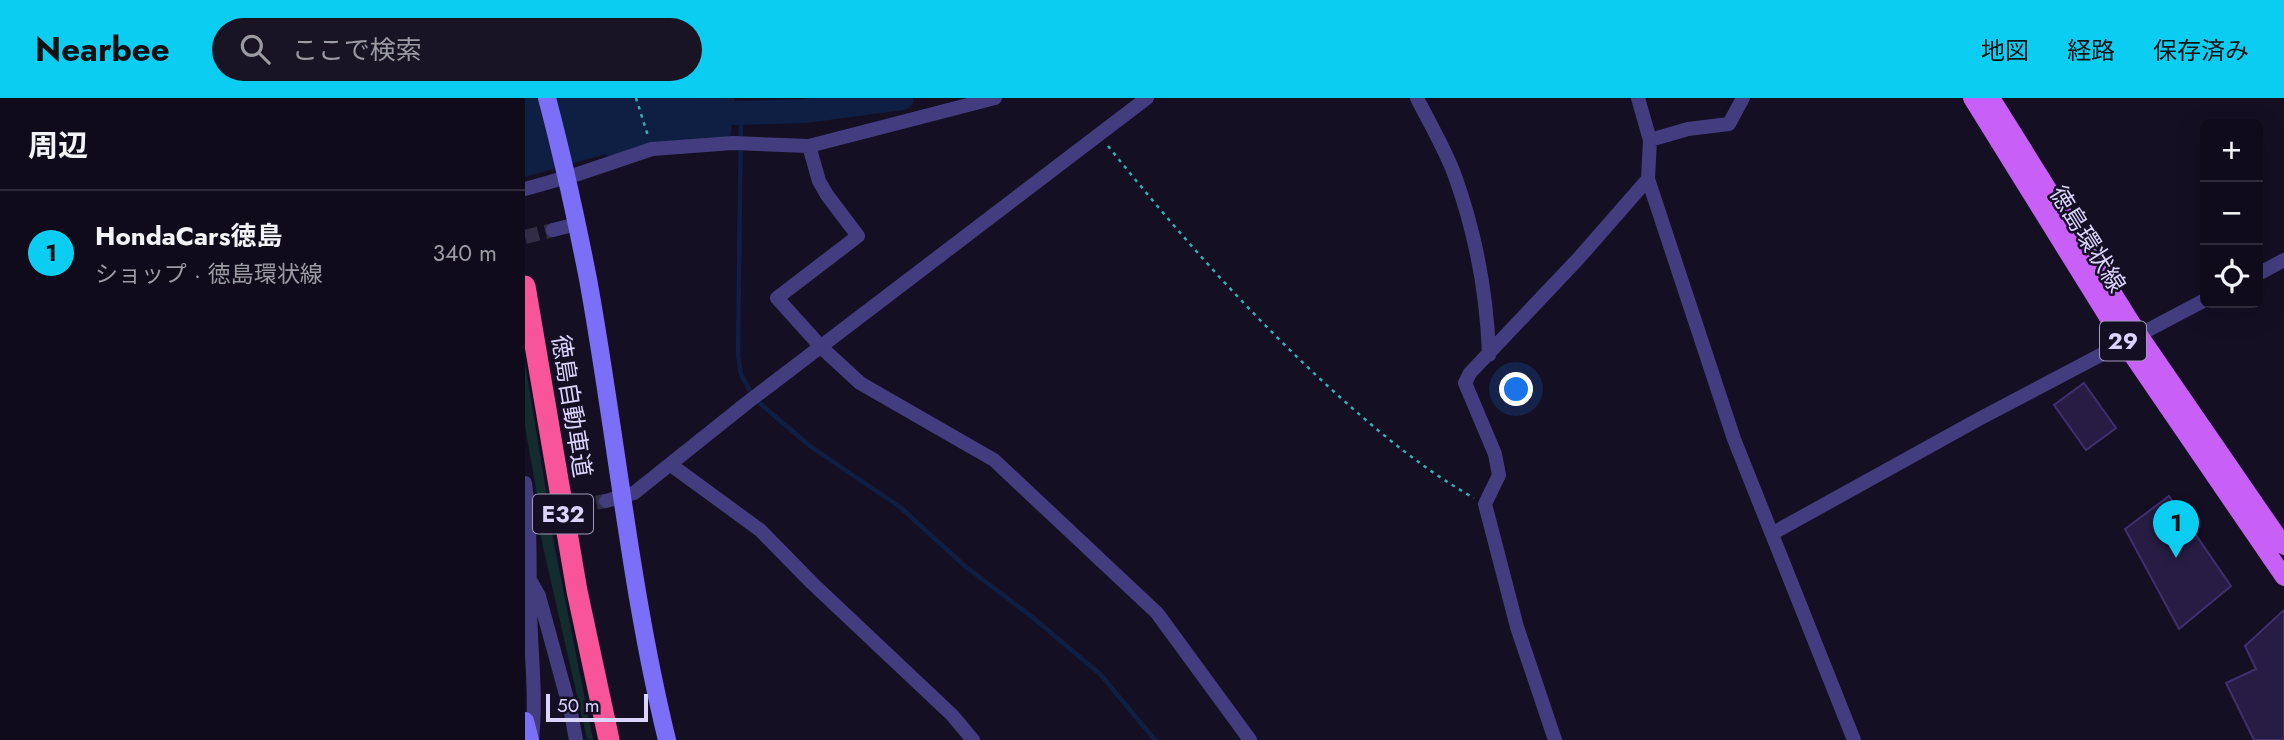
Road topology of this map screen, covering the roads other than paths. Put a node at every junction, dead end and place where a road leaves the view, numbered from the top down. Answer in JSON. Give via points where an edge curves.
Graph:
{"nodes":[{"id":1,"x":547,"y":98,"type":"edge"},
{"id":2,"x":995,"y":98,"type":"edge"},
{"id":3,"x":1147,"y":98,"type":"edge"},
{"id":4,"x":1417,"y":98,"type":"edge"},
{"id":5,"x":1637,"y":98,"type":"edge"},
{"id":6,"x":1743,"y":98,"type":"edge"},
{"id":7,"x":1972,"y":98,"type":"edge"},
{"id":8,"x":1991,"y":98,"type":"edge"},
{"id":9,"x":1650,"y":140,"type":"junction"},
{"id":10,"x":809,"y":146,"type":"junction"},
{"id":11,"x":566,"y":171,"type":"junction"},
{"id":12,"x":1649,"y":179,"type":"junction"},
{"id":13,"x":525,"y":189,"type":"edge"},
{"id":14,"x":577,"y":224,"type":"junction"},
{"id":15,"x":554,"y":230,"type":"tunnel mouth"},
{"id":16,"x":2284,"y":260,"type":"edge"},
{"id":17,"x":2263,"y":271,"type":"edge"},
{"id":18,"x":525,"y":286,"type":"edge"},
{"id":19,"x":2200,"y":303,"type":"edge"},
{"id":20,"x":2132,"y":339,"type":"junction"},
{"id":21,"x":822,"y":348,"type":"junction"},
{"id":22,"x":1489,"y":355,"type":"junction"},
{"id":23,"x":671,"y":465,"type":"junction"},
{"id":24,"x":525,"y":483,"type":"edge"},
{"id":25,"x":614,"y":499,"type":"junction"},
{"id":26,"x":547,"y":512,"type":"tunnel mouth"},
{"id":27,"x":530,"y":515,"type":"junction"},
{"id":28,"x":1773,"y":533,"type":"junction"},
{"id":29,"x":2284,"y":546,"type":"edge"},
{"id":30,"x":2284,"y":577,"type":"edge"},
{"id":31,"x":530,"y":579,"type":"junction"},
{"id":32,"x":525,"y":722,"type":"edge"},
{"id":33,"x":531,"y":740,"type":"edge"},
{"id":34,"x":576,"y":740,"type":"edge"},
{"id":35,"x":609,"y":740,"type":"edge"},
{"id":36,"x":667,"y":740,"type":"edge"},
{"id":37,"x":973,"y":740,"type":"edge"},
{"id":38,"x":1250,"y":740,"type":"edge"},
{"id":39,"x":1555,"y":740,"type":"edge"},
{"id":40,"x":1854,"y":740,"type":"edge"}],
"edges":[{"from":1,"to":11,"type":"street"},
{"from":2,"to":10,"type":"street"},
{"from":3,"to":21,"type":"street"},
{"from":4,"to":22,"type":"street","via":[[1454,174],[1470,224]]},
{"from":5,"to":9,"type":"street"},
{"from":6,"to":9,"type":"street","via":[[1729,124]]},
{"from":7,"to":20,"type":"main road","name":"徳島環状線","number":"29"},
{"from":8,"to":20,"type":"main road","name":"徳島環状線","number":"29"},
{"from":9,"to":12,"type":"street"},
{"from":10,"to":11,"type":"street","via":[[652,149]]},
{"from":10,"to":21,"type":"street","via":[[819,181],[857,236],[777,298]]},
{"from":11,"to":13,"type":"street"},
{"from":11,"to":14,"type":"street"},
{"from":12,"to":22,"type":"street"},
{"from":12,"to":28,"type":"street","via":[[1734,439]]},
{"from":14,"to":15,"type":"street"},
{"from":14,"to":25,"type":"street"},
{"from":16,"to":17,"type":"street"},
{"from":18,"to":35,"type":"highway","name":"徳島自動車道","number":"E32","via":[[577,591]]},
{"from":19,"to":20,"type":"street"},
{"from":20,"to":28,"type":"street"},
{"from":20,"to":29,"type":"main road","name":"徳島環状線","number":"29"},
{"from":20,"to":30,"type":"main road","name":"徳島環状線","number":"29"},
{"from":21,"to":23,"type":"street"},
{"from":21,"to":38,"type":"street","via":[[860,383],[994,460],[1157,613]]},
{"from":22,"to":39,"type":"street","via":[[1465,383],[1495,454],[1499,475],[1485,504],[1517,626]]},
{"from":23,"to":25,"type":"street","via":[[634,493]]},
{"from":23,"to":37,"type":"street","via":[[760,530]]},
{"from":24,"to":27,"type":"street"},
{"from":25,"to":36,"type":"street"},
{"from":26,"to":27,"type":"street"},
{"from":27,"to":31,"type":"street"},
{"from":28,"to":40,"type":"street"},
{"from":31,"to":33,"type":"street","via":[[535,714]]},
{"from":31,"to":34,"type":"street","via":[[539,596]]},
{"from":32,"to":33,"type":"street"}]}
